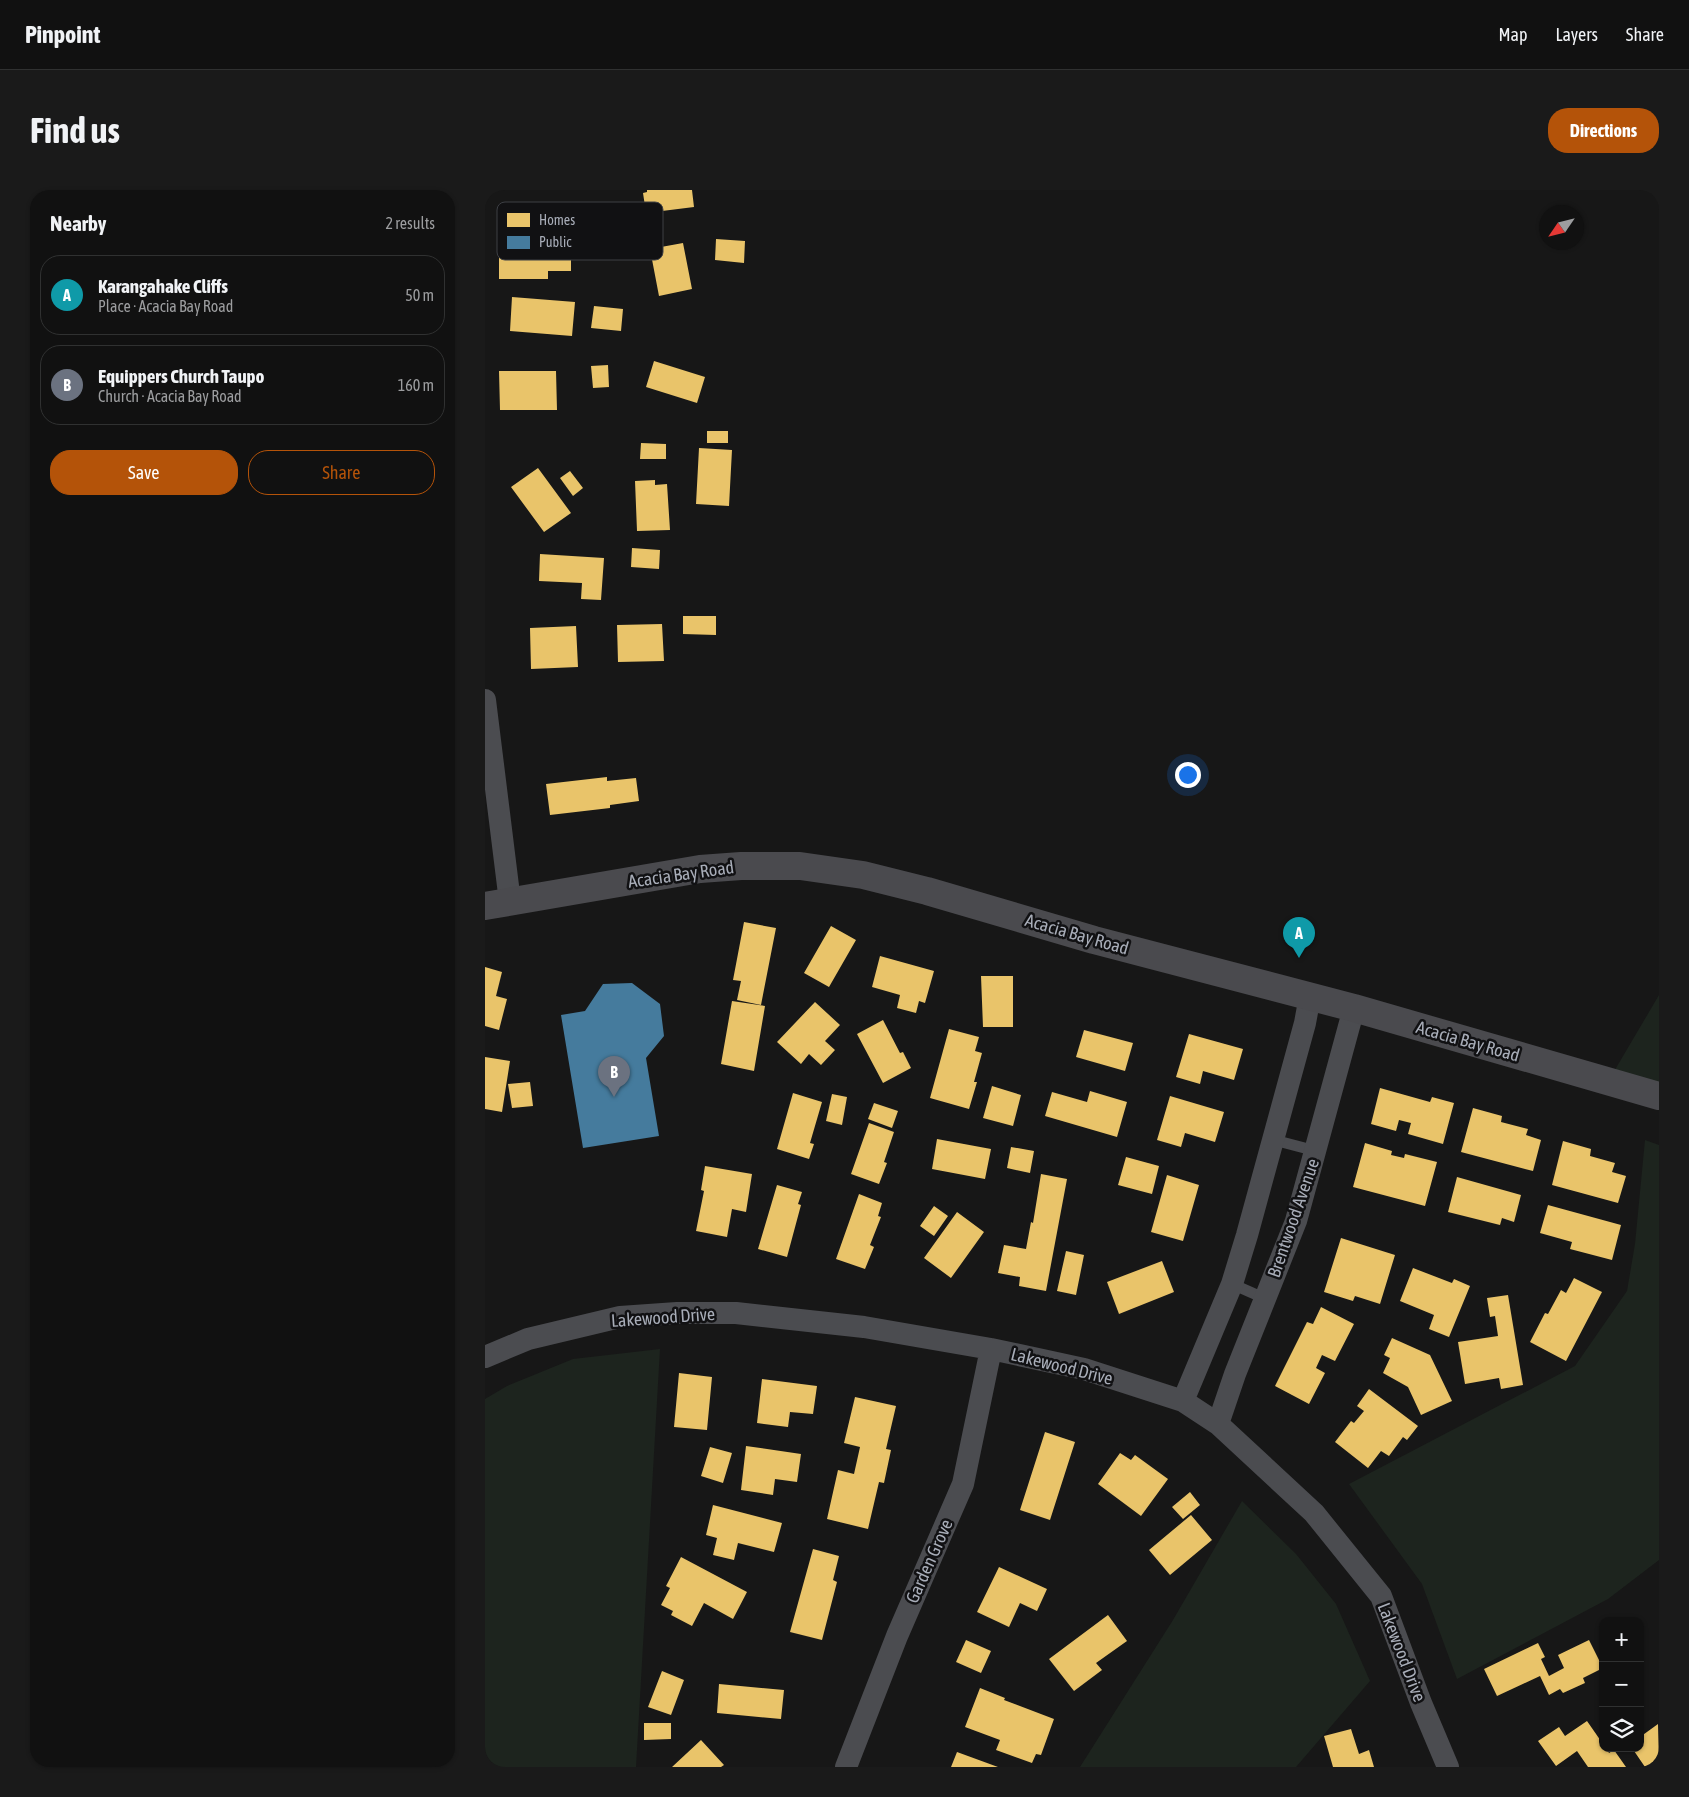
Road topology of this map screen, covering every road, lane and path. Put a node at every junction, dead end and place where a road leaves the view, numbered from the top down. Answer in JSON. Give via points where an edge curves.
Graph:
{"nodes":[{"id":1,"x":485,"y":700,"type":"edge"},
{"id":2,"x":498,"y":904,"type":"edge"},
{"id":3,"x":1310,"y":996,"type":"junction"},
{"id":4,"x":1354,"y":1008,"type":"junction"},
{"id":5,"x":1659,"y":1096,"type":"edge"},
{"id":6,"x":1273,"y":1140,"type":"junction"},
{"id":7,"x":1316,"y":1151,"type":"junction"},
{"id":8,"x":1232,"y":1284,"type":"junction"},
{"id":9,"x":1266,"y":1299,"type":"junction"},
{"id":10,"x":991,"y":1349,"type":"junction"},
{"id":11,"x":485,"y":1357,"type":"edge"},
{"id":12,"x":1183,"y":1401,"type":"junction"},
{"id":13,"x":1218,"y":1424,"type":"junction"},
{"id":14,"x":846,"y":1767,"type":"edge"},
{"id":15,"x":1448,"y":1767,"type":"edge"}],
"edges":[{"from":1,"to":2,"type":"street"},
{"from":2,"to":3,"type":"street","name":"Acacia Bay Road","via":[[700,869],[800,866],[863,875],[918,889],[1094,940]]},
{"from":3,"to":4,"type":"street","name":"Acacia Bay Road"},
{"from":3,"to":6,"type":"street","name":"Brentwood Avenue"},
{"from":4,"to":5,"type":"street","name":"Acacia Bay Road"},
{"from":4,"to":7,"type":"street","name":"Brentwood Avenue"},
{"from":6,"to":7,"type":"lane"},
{"from":6,"to":8,"type":"street","name":"Brentwood Avenue"},
{"from":7,"to":9,"type":"street","name":"Brentwood Avenue","via":[[1296,1221]]},
{"from":8,"to":9,"type":"lane"},
{"from":8,"to":12,"type":"street","name":"Brentwood Avenue"},
{"from":9,"to":13,"type":"street","name":"Brentwood Avenue"},
{"from":10,"to":11,"type":"street","name":"Lakewood Drive","via":[[864,1327],[736,1313],[677,1312],[620,1317],[576,1326],[528,1339]]},
{"from":10,"to":12,"type":"street","name":"Lakewood Drive","via":[[1083,1369]]},
{"from":10,"to":14,"type":"street","name":"Garden Grove","via":[[963,1484],[897,1636]]},
{"from":12,"to":13,"type":"street","name":"Lakewood Drive"},
{"from":13,"to":15,"type":"street","name":"Lakewood Drive","via":[[1314,1513],[1381,1596]]}]}
